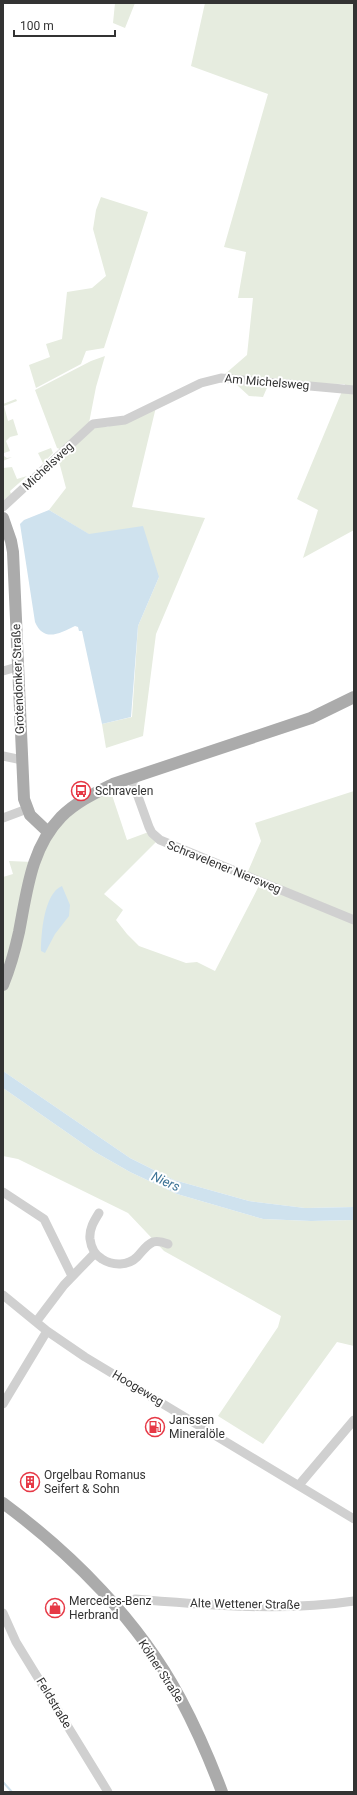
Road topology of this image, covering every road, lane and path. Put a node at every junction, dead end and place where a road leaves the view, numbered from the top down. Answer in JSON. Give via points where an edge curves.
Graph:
{"nodes":[{"id":1,"x":354,"y":390,"type":"edge"},
{"id":2,"x":92,"y":424,"type":"joint"},
{"id":3,"x":3,"y":507,"type":"edge"},
{"id":4,"x":3,"y":518,"type":"edge"},
{"id":5,"x":17,"y":667,"type":"junction"},
{"id":6,"x":3,"y":671,"type":"edge"},
{"id":7,"x":354,"y":697,"type":"edge"},
{"id":8,"x":3,"y":756,"type":"edge"},
{"id":9,"x":22,"y":760,"type":"junction"},
{"id":10,"x":131,"y":777,"type":"junction"},
{"id":11,"x":27,"y":810,"type":"junction"},
{"id":12,"x":3,"y":818,"type":"edge"},
{"id":13,"x":48,"y":832,"type":"junction"},
{"id":14,"x":354,"y":920,"type":"edge"},
{"id":15,"x":3,"y":985,"type":"edge"},
{"id":16,"x":3,"y":1192,"type":"edge"},
{"id":17,"x":99,"y":1213,"type":"dead end"},
{"id":18,"x":168,"y":1244,"type":"dead end"},
{"id":19,"x":95,"y":1253,"type":"junction"},
{"id":20,"x":72,"y":1276,"type":"junction"},
{"id":21,"x":3,"y":1295,"type":"edge"},
{"id":22,"x":36,"y":1322,"type":"junction"},
{"id":23,"x":47,"y":1331,"type":"junction"},
{"id":24,"x":3,"y":1404,"type":"edge"},
{"id":25,"x":354,"y":1420,"type":"edge"},
{"id":26,"x":299,"y":1486,"type":"junction"},
{"id":27,"x":3,"y":1503,"type":"edge"},
{"id":28,"x":354,"y":1519,"type":"edge"},
{"id":29,"x":135,"y":1599,"type":"dead end"},
{"id":30,"x":354,"y":1601,"type":"edge"},
{"id":31,"x":3,"y":1613,"type":"edge"},
{"id":32,"x":108,"y":1792,"type":"edge"},
{"id":33,"x":222,"y":1792,"type":"edge"}],
"edges":[{"from":1,"to":2,"type":"street","name":"Am Michelsweg","via":[[221,378],[201,383],[125,420]]},
{"from":2,"to":3,"type":"street","name":"Michelsweg"},
{"from":4,"to":5,"type":"main road","name":"Grotendonker Straße","via":[[13,552]]},
{"from":5,"to":6,"type":"street"},
{"from":5,"to":9,"type":"main road","name":"Grotendonker Straße"},
{"from":7,"to":10,"type":"main road","via":[[311,718]]},
{"from":8,"to":9,"type":"street"},
{"from":9,"to":11,"type":"main road","name":"Grotendonker Straße"},
{"from":10,"to":13,"type":"main road","via":[[85,798],[62,816]]},
{"from":10,"to":14,"type":"street","name":"Schravelener Niersweg","via":[[149,827],[160,840]]},
{"from":11,"to":12,"type":"street"},
{"from":11,"to":13,"type":"main road"},
{"from":13,"to":15,"type":"main road","via":[[33,862],[14,955]]},
{"from":16,"to":20,"type":"street","via":[[44,1220]]},
{"from":17,"to":19,"type":"street","via":[[90,1231]]},
{"from":18,"to":19,"type":"street","via":[[153,1242],[136,1258],[121,1264],[105,1261]]},
{"from":19,"to":20,"type":"street"},
{"from":20,"to":22,"type":"street"},
{"from":21,"to":22,"type":"street","name":"Hoogeweg"},
{"from":22,"to":23,"type":"street","name":"Hoogeweg"},
{"from":23,"to":24,"type":"street"},
{"from":23,"to":26,"type":"street","name":"Hoogeweg","via":[[85,1357]]},
{"from":25,"to":26,"type":"street"},
{"from":26,"to":28,"type":"street","name":"Hoogeweg"},
{"from":27,"to":33,"type":"main road","name":"Kölner Straße","via":[[60,1550],[110,1598],[162,1668],[179,1696]]},
{"from":29,"to":30,"type":"street","name":"Alte Wettener Straße","via":[[260,1607]]},
{"from":31,"to":32,"type":"street","name":"Feldstraße","via":[[16,1642]]}]}
